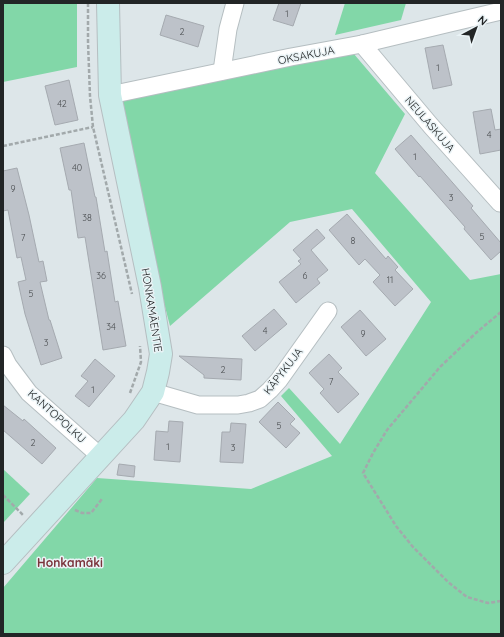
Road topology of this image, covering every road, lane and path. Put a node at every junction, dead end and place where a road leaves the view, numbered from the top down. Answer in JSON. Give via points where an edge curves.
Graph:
{"nodes":[{"id":1,"x":88,"y":3,"type":"edge"},
{"id":2,"x":108,"y":3,"type":"edge"},
{"id":3,"x":235,"y":3,"type":"edge"},
{"id":4,"x":501,"y":11,"type":"edge"},
{"id":5,"x":362,"y":44,"type":"junction"},
{"id":6,"x":222,"y":71,"type":"junction"},
{"id":7,"x":110,"y":95,"type":"junction"},
{"id":8,"x":93,"y":127,"type":"junction"},
{"id":9,"x":3,"y":146,"type":"edge"},
{"id":10,"x":500,"y":203,"type":"dead end"},
{"id":11,"x":133,"y":300,"type":"dead end"},
{"id":12,"x":328,"y":311,"type":"dead end"},
{"id":13,"x":501,"y":312,"type":"edge"},
{"id":14,"x":140,"y":338,"type":"dead end"},
{"id":15,"x":3,"y":355,"type":"edge"},
{"id":16,"x":153,"y":392,"type":"junction"},
{"id":17,"x":128,"y":399,"type":"dead end"},
{"id":18,"x":100,"y":456,"type":"junction"},
{"id":19,"x":3,"y":495,"type":"edge"},
{"id":20,"x":102,"y":498,"type":"dead end"},
{"id":21,"x":60,"y":500,"type":"junction"},
{"id":22,"x":24,"y":516,"type":"dead end"},
{"id":23,"x":3,"y":563,"type":"edge"},
{"id":24,"x":501,"y":601,"type":"edge"}],
"edges":[{"from":1,"to":8,"type":"path"},
{"from":2,"to":7,"type":"street","name":"HONKAMÄENTIE"},
{"from":3,"to":6,"type":"street"},
{"from":4,"to":5,"type":"street","name":"OKSAKUJA"},
{"from":5,"to":6,"type":"street","name":"OKSAKUJA"},
{"from":5,"to":10,"type":"street","name":"NEULASKUJA"},
{"from":6,"to":7,"type":"street","name":"OKSAKUJA"},
{"from":7,"to":16,"type":"street","name":"HONKAMÄENTIE","via":[[150,287],[160,354]]},
{"from":8,"to":9,"type":"path"},
{"from":8,"to":11,"type":"path"},
{"from":12,"to":16,"type":"street","name":"KÄPYKUJA","via":[[279,380],[260,399],[238,405],[198,405]]},
{"from":13,"to":24,"type":"path","via":[[440,367],[388,430],[363,473],[396,526],[448,582],[467,597],[488,603]]},
{"from":14,"to":17,"type":"path","via":[[140,362]]},
{"from":15,"to":18,"type":"street","name":"KANTOPOLKU","via":[[29,393]]},
{"from":16,"to":18,"type":"street","name":"HONKAMÄENTIE","via":[[134,420]]},
{"from":18,"to":21,"type":"street","name":"HONKAMÄENTIE"},
{"from":19,"to":22,"type":"path"},
{"from":20,"to":21,"type":"path","via":[[91,514],[73,509]]},
{"from":21,"to":23,"type":"street","name":"HONKAMÄENTIE"}]}
